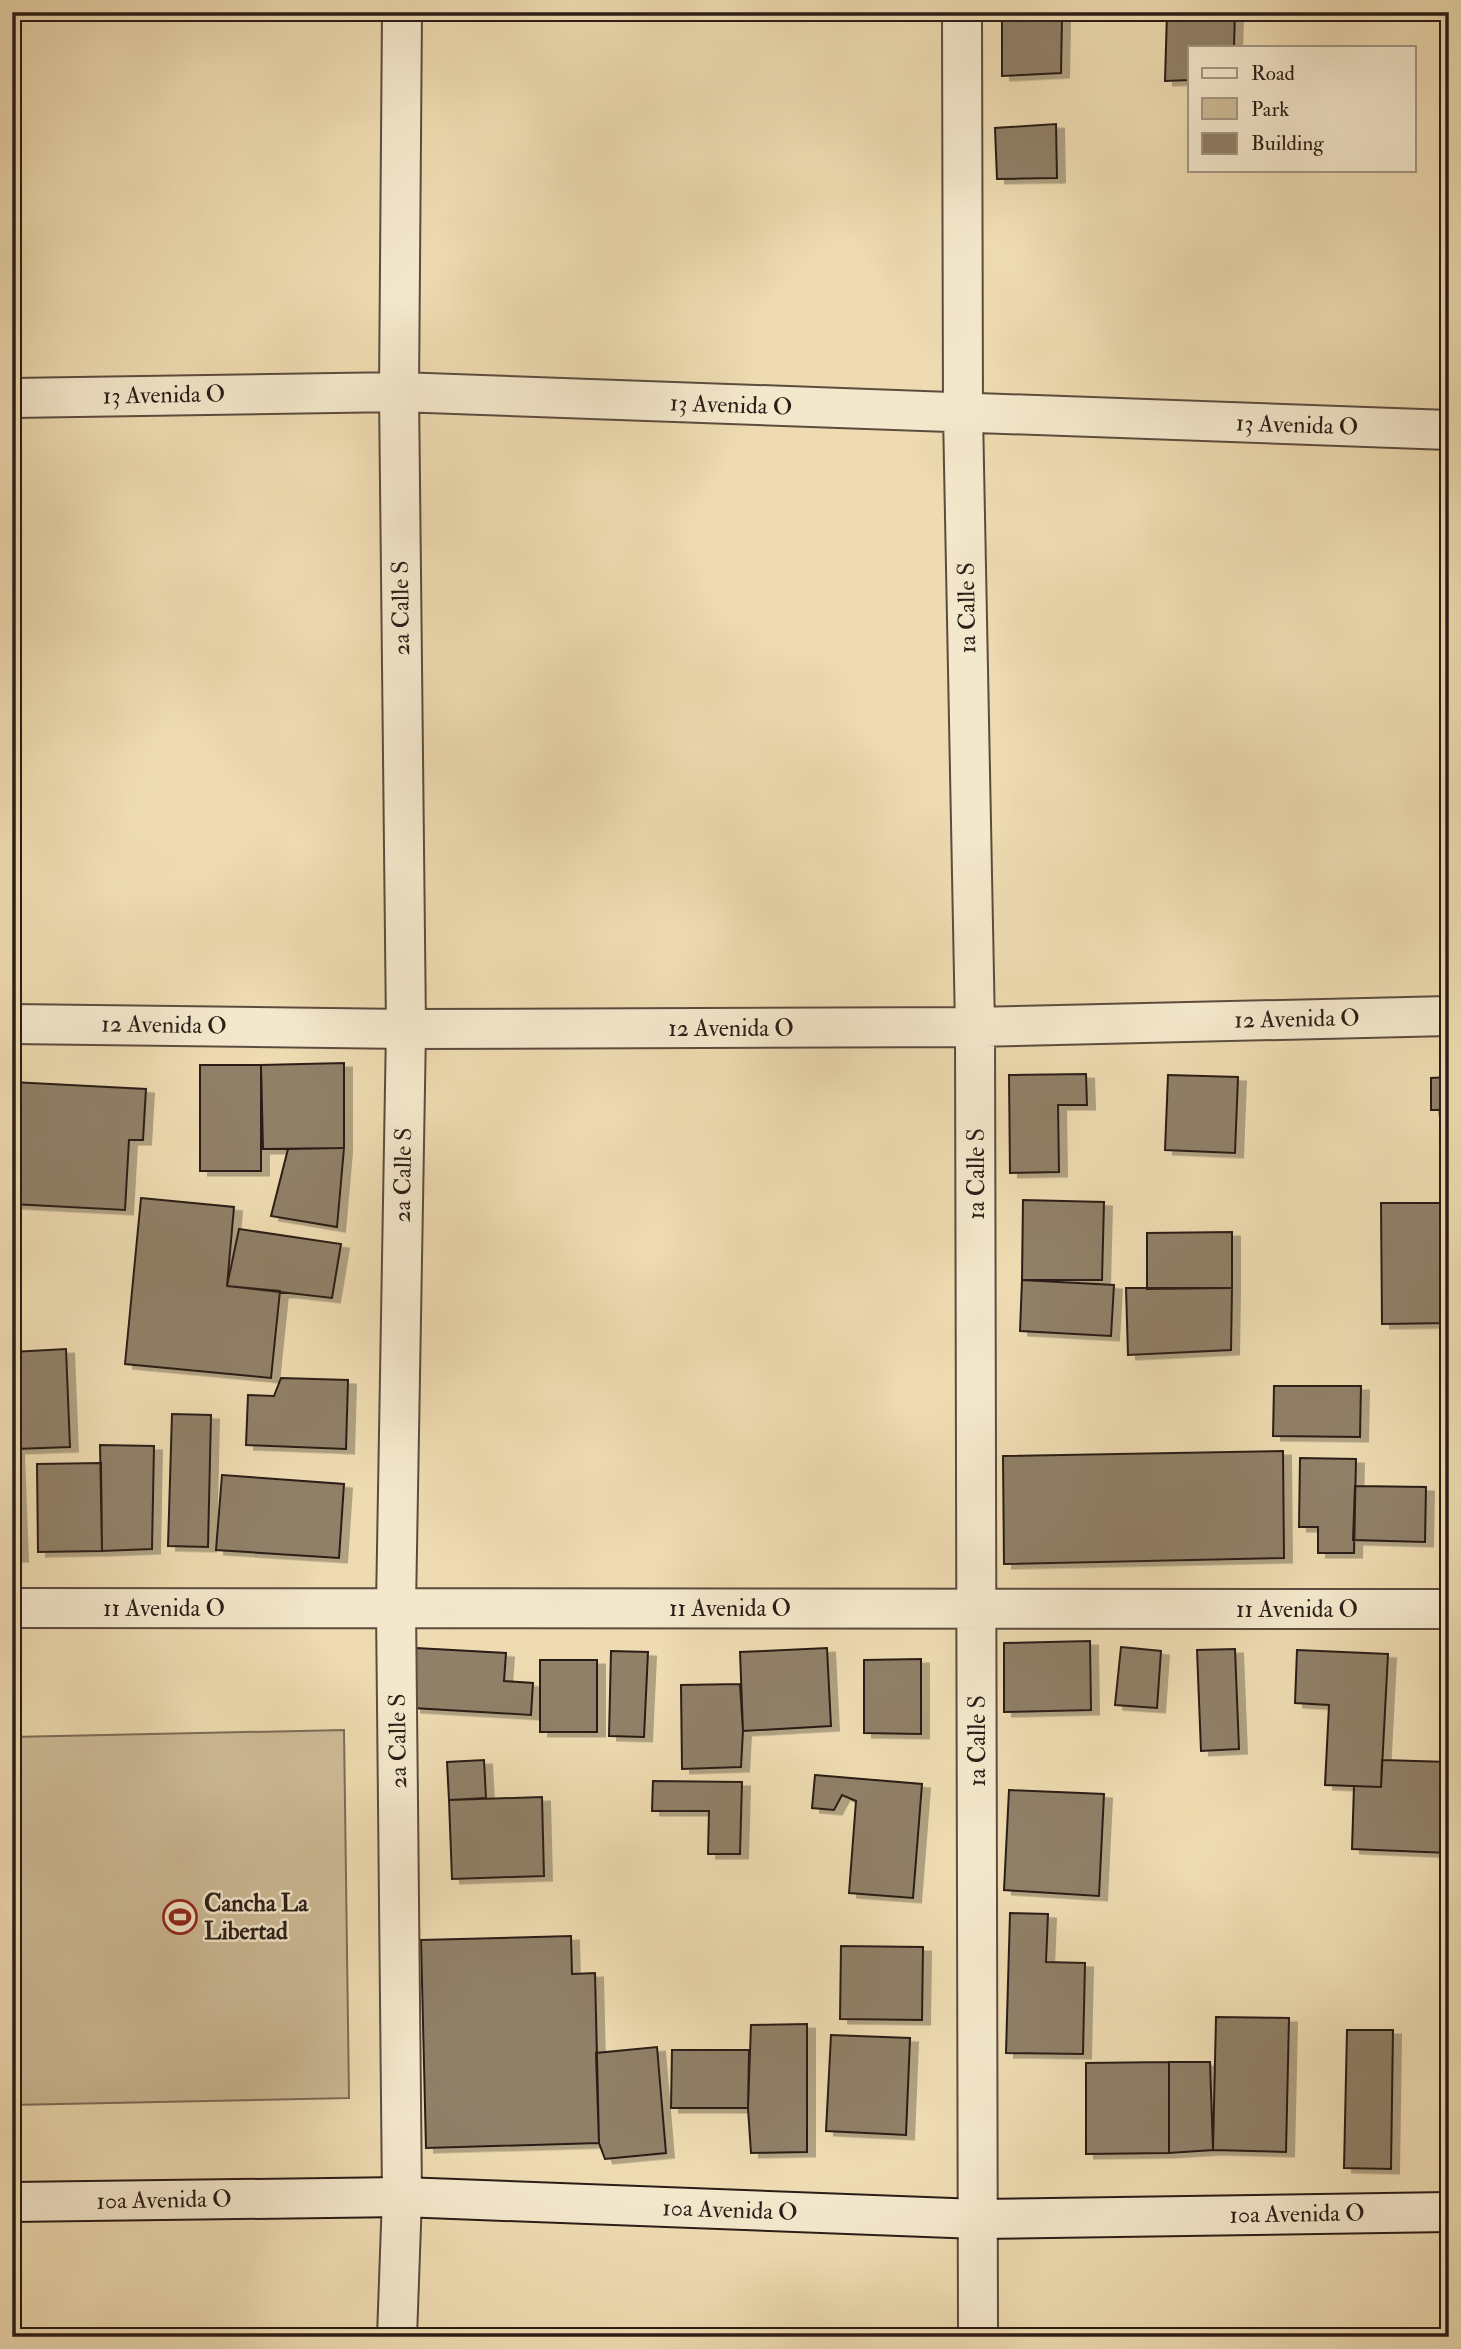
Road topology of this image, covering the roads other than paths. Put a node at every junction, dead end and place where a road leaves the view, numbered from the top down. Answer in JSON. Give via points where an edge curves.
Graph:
{"nodes":[{"id":1,"x":402,"y":12,"type":"edge"},
{"id":2,"x":962,"y":12,"type":"edge"},
{"id":3,"x":399,"y":392,"type":"junction"},
{"id":4,"x":12,"y":398,"type":"edge"},
{"id":5,"x":964,"y":414,"type":"junction"},
{"id":6,"x":1449,"y":430,"type":"edge"},
{"id":7,"x":1449,"y":1016,"type":"edge"},
{"id":8,"x":12,"y":1024,"type":"edge"},
{"id":9,"x":975,"y":1027,"type":"junction"},
{"id":10,"x":406,"y":1028,"type":"junction"},
{"id":11,"x":397,"y":1607,"type":"junction"},
{"id":12,"x":12,"y":1608,"type":"edge"},
{"id":13,"x":977,"y":1609,"type":"junction"},
{"id":14,"x":1449,"y":1609,"type":"edge"},
{"id":15,"x":402,"y":2197,"type":"junction"},
{"id":16,"x":12,"y":2202,"type":"edge"},
{"id":17,"x":1449,"y":2212,"type":"edge"},
{"id":18,"x":978,"y":2219,"type":"junction"},
{"id":19,"x":397,"y":2337,"type":"edge"},
{"id":20,"x":978,"y":2337,"type":"edge"}],
"edges":[{"from":1,"to":3,"type":"street","name":"2a Calle S"},
{"from":2,"to":5,"type":"street","name":"1a Calle S"},
{"from":3,"to":4,"type":"street","name":"13 Avenida O"},
{"from":3,"to":5,"type":"street","name":"13 Avenida O"},
{"from":3,"to":10,"type":"street","name":"2a Calle S"},
{"from":5,"to":6,"type":"street","name":"13 Avenida O"},
{"from":5,"to":9,"type":"street","name":"1a Calle S"},
{"from":7,"to":9,"type":"street","name":"12 Avenida O"},
{"from":8,"to":10,"type":"street","name":"12 Avenida O"},
{"from":9,"to":10,"type":"street","name":"12 Avenida O"},
{"from":9,"to":13,"type":"street","name":"1a Calle S"},
{"from":10,"to":11,"type":"street","name":"2a Calle S"},
{"from":11,"to":12,"type":"street","name":"11 Avenida O"},
{"from":11,"to":13,"type":"street","name":"11 Avenida O"},
{"from":11,"to":15,"type":"street","name":"2a Calle S"},
{"from":13,"to":14,"type":"street","name":"11 Avenida O"},
{"from":13,"to":18,"type":"street","name":"1a Calle S"},
{"from":15,"to":16,"type":"street","name":"10a Avenida O"},
{"from":15,"to":18,"type":"street","name":"10a Avenida O"},
{"from":15,"to":19,"type":"street","name":"2a Calle S"},
{"from":17,"to":18,"type":"street","name":"10a Avenida O"},
{"from":18,"to":20,"type":"street","name":"1a Calle S"}]}
